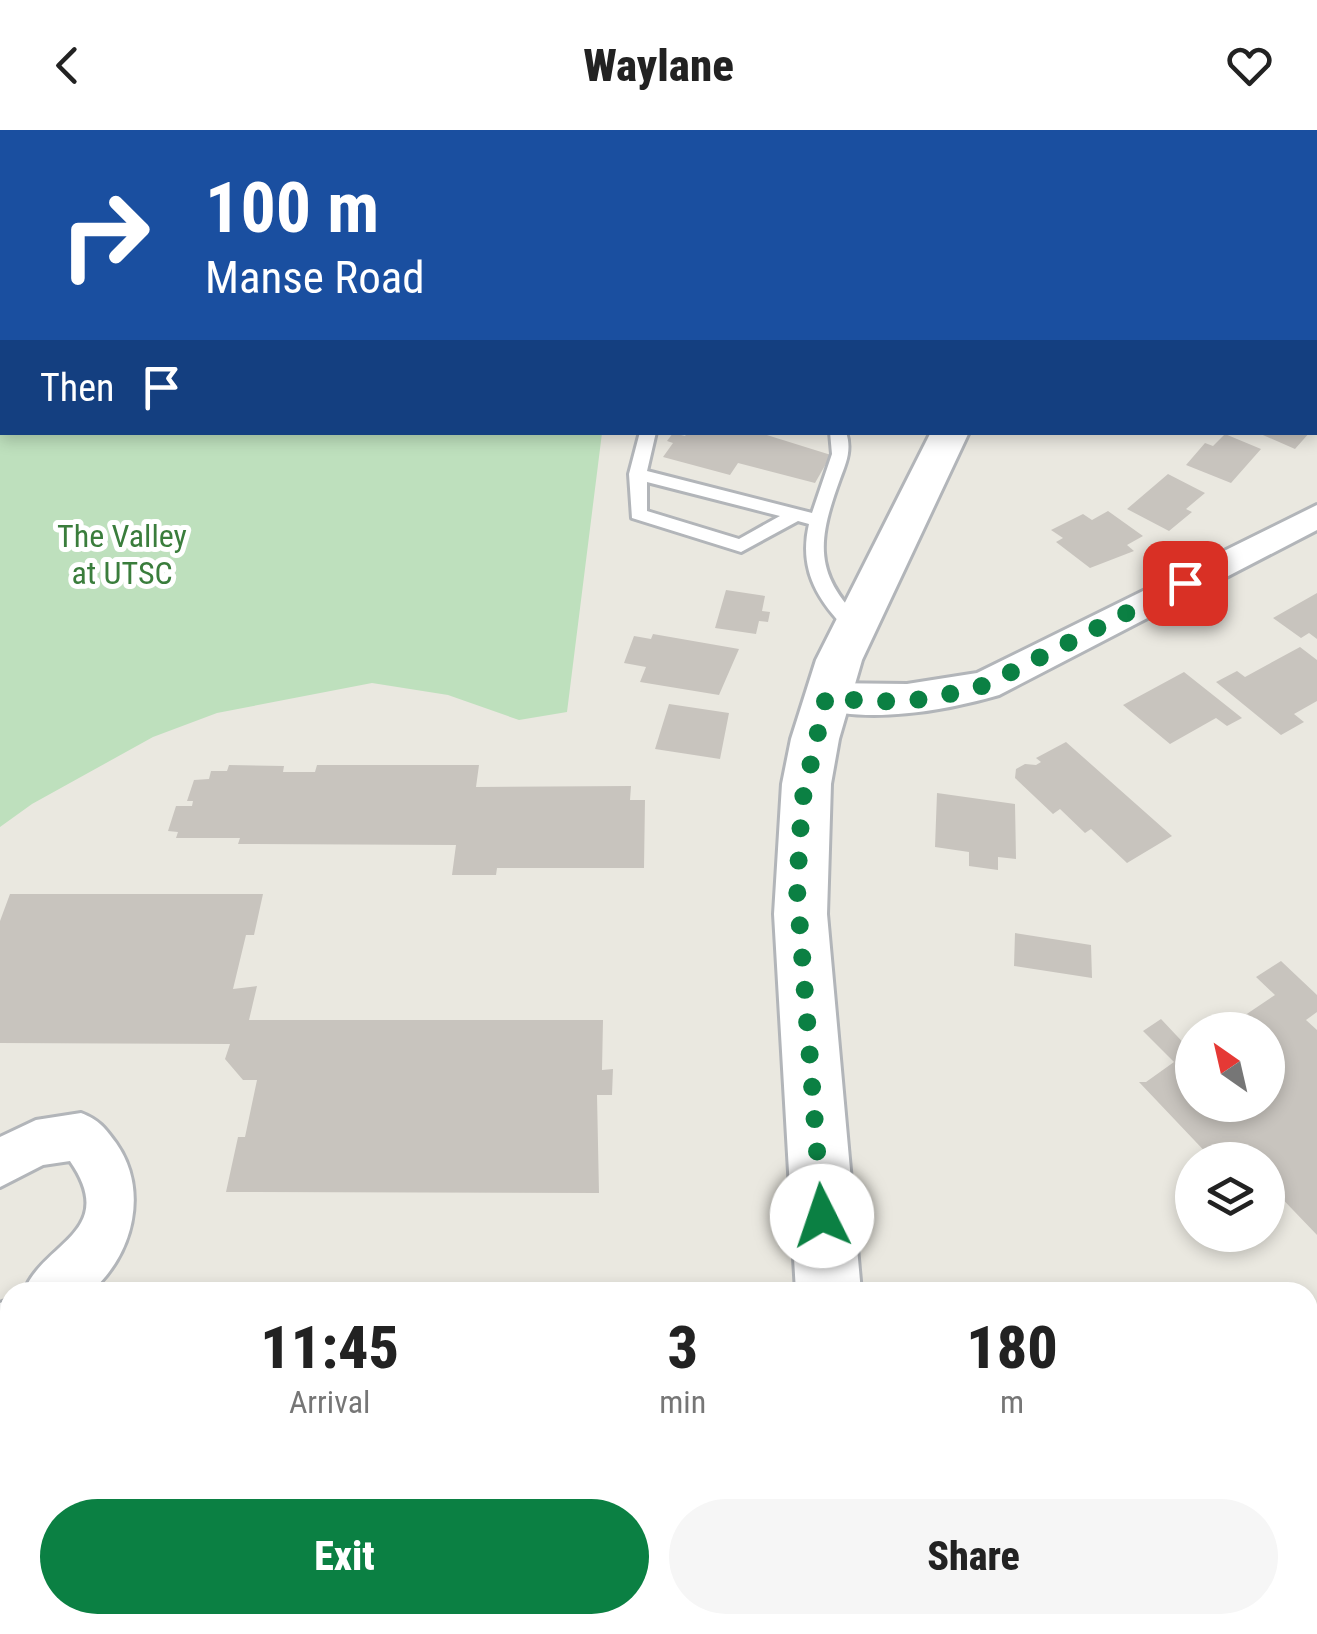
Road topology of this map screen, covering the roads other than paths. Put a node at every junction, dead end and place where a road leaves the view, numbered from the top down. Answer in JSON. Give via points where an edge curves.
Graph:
{"nodes":[{"id":1,"x":647,"y":435,"type":"edge"},
{"id":2,"x":839,"y":435,"type":"edge"},
{"id":3,"x":949,"y":435,"type":"edge"},
{"id":4,"x":638,"y":474,"type":"junction"},
{"id":5,"x":794,"y":515,"type":"junction"},
{"id":6,"x":1317,"y":516,"type":"edge"},
{"id":7,"x":816,"y":520,"type":"junction"},
{"id":8,"x":852,"y":623,"type":"junction"},
{"id":9,"x":826,"y":697,"type":"junction"},
{"id":10,"x":0,"y":1163,"type":"edge"},
{"id":11,"x":62,"y":1282,"type":"edge"},
{"id":12,"x":827,"y":1282,"type":"edge"}],
"edges":[{"from":1,"to":4,"type":"lane"},
{"from":2,"to":7,"type":"lane","via":[[843,450]]},
{"from":3,"to":8,"type":"street"},
{"from":4,"to":5,"type":"lane"},
{"from":4,"to":5,"type":"lane","via":[[638,514],[741,546]]},
{"from":5,"to":7,"type":"lane"},
{"from":6,"to":9,"type":"street","via":[[986,685],[929,699]]},
{"from":7,"to":8,"type":"lane","via":[[815,578],[829,603]]},
{"from":8,"to":9,"type":"street"},
{"from":9,"to":12,"type":"street","via":[[802,802],[797,889]]},
{"from":10,"to":11,"type":"street","via":[[36,1143],[81,1136],[106,1171],[112,1208],[93,1256]]}]}
